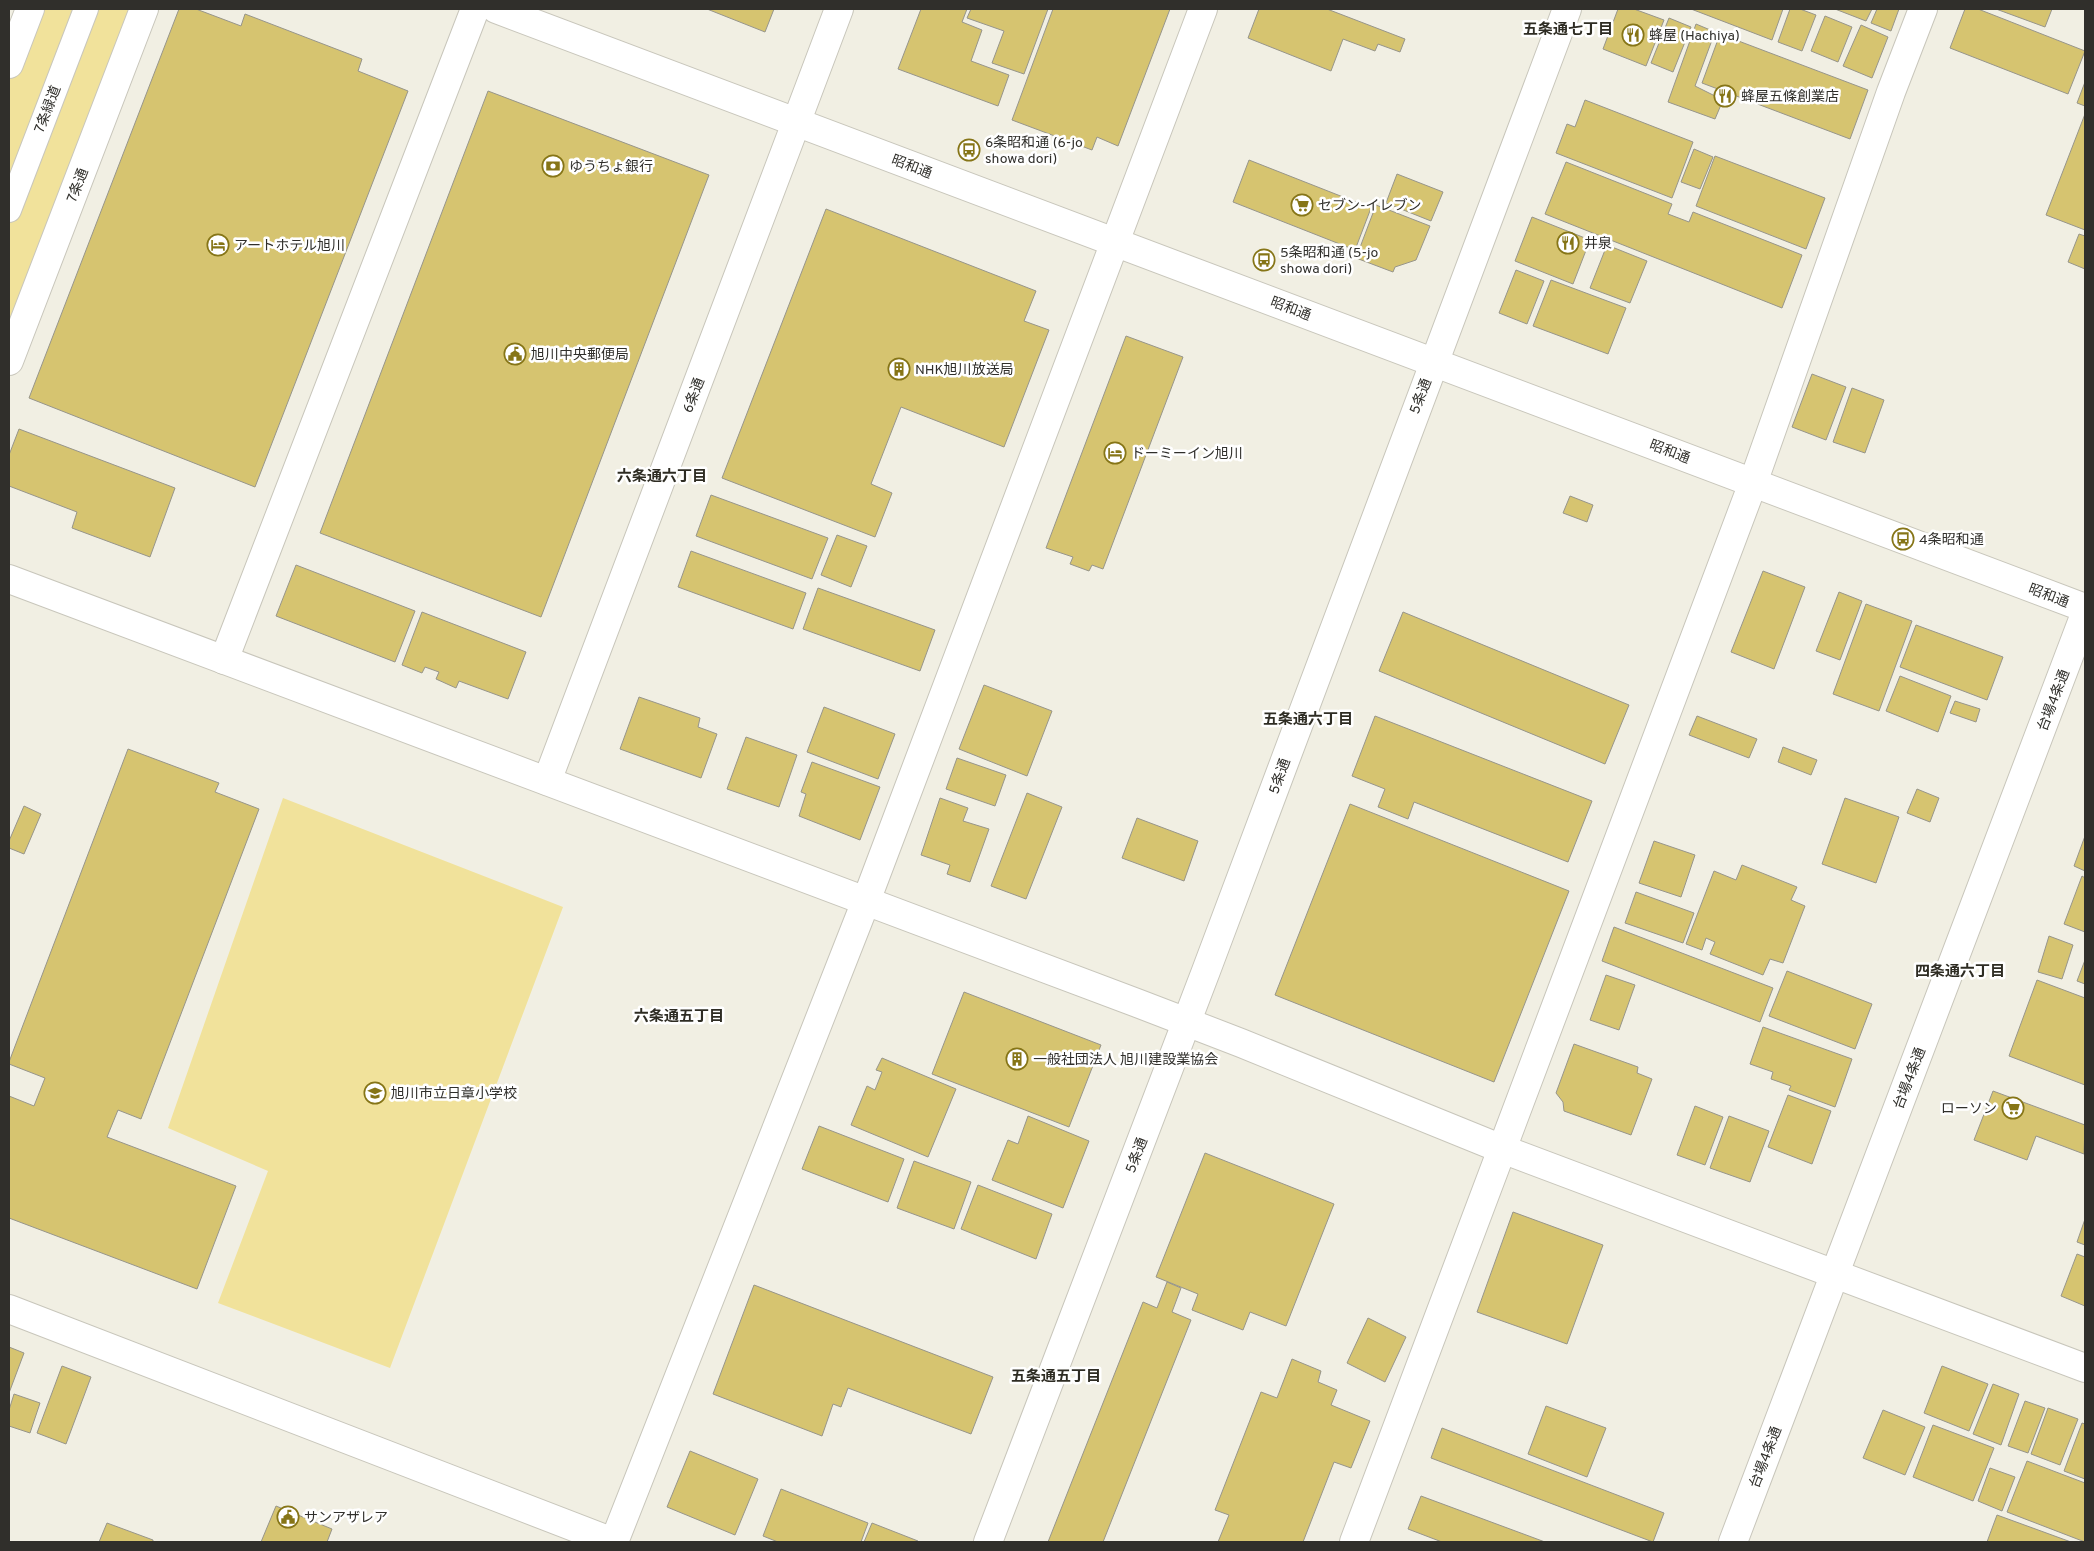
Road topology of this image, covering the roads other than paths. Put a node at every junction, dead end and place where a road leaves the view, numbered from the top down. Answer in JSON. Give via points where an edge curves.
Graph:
{"nodes":[{"id":1,"x":30,"y":9,"type":"edge"},
{"id":2,"x":86,"y":9,"type":"edge"},
{"id":3,"x":144,"y":9,"type":"edge"},
{"id":4,"x":475,"y":9,"type":"edge"},
{"id":5,"x":496,"y":9,"type":"edge"},
{"id":6,"x":839,"y":9,"type":"edge"},
{"id":7,"x":1203,"y":9,"type":"edge"},
{"id":8,"x":1567,"y":9,"type":"edge"},
{"id":9,"x":1923,"y":9,"type":"edge"},
{"id":10,"x":9,"y":64,"type":"edge"},
{"id":11,"x":796,"y":123,"type":"junction"},
{"id":12,"x":9,"y":210,"type":"edge"},
{"id":13,"x":1115,"y":242,"type":"junction"},
{"id":14,"x":9,"y":361,"type":"edge"},
{"id":15,"x":1433,"y":362,"type":"junction"},
{"id":16,"x":1753,"y":483,"type":"junction"},
{"id":17,"x":9,"y":579,"type":"edge"},
{"id":18,"x":2085,"y":608,"type":"edge"},
{"id":19,"x":2085,"y":614,"type":"edge"},
{"id":20,"x":224,"y":660,"type":"junction"},
{"id":21,"x":547,"y":781,"type":"junction"},
{"id":22,"x":866,"y":901,"type":"junction"},
{"id":23,"x":1187,"y":1022,"type":"junction"},
{"id":24,"x":1502,"y":1150,"type":"junction"},
{"id":25,"x":1835,"y":1274,"type":"junction"},
{"id":26,"x":9,"y":1309,"type":"edge"},
{"id":27,"x":2085,"y":1368,"type":"edge"},
{"id":28,"x":614,"y":1542,"type":"edge"},
{"id":29,"x":988,"y":1542,"type":"edge"},
{"id":30,"x":1354,"y":1542,"type":"edge"},
{"id":31,"x":1733,"y":1542,"type":"edge"}],
"edges":[{"from":1,"to":10,"type":"main road"},
{"from":2,"to":12,"type":"street","name":"7条緑道"},
{"from":3,"to":14,"type":"main road","name":"7条通"},
{"from":4,"to":20,"type":"main road"},
{"from":5,"to":11,"type":"main road","name":"昭和通"},
{"from":6,"to":11,"type":"main road","name":"6条通"},
{"from":7,"to":13,"type":"main road"},
{"from":8,"to":15,"type":"main road","name":"5条通"},
{"from":9,"to":16,"type":"main road"},
{"from":11,"to":13,"type":"main road","name":"昭和通"},
{"from":11,"to":21,"type":"main road","name":"6条通"},
{"from":13,"to":15,"type":"main road","name":"昭和通"},
{"from":13,"to":22,"type":"main road"},
{"from":15,"to":16,"type":"main road","name":"昭和通"},
{"from":15,"to":23,"type":"main road","name":"5条通"},
{"from":16,"to":18,"type":"main road","name":"昭和通"},
{"from":16,"to":24,"type":"main road"},
{"from":17,"to":20,"type":"main road"},
{"from":19,"to":25,"type":"main road","name":"台場4条通"},
{"from":20,"to":21,"type":"main road"},
{"from":21,"to":22,"type":"main road"},
{"from":22,"to":23,"type":"main road"},
{"from":22,"to":28,"type":"main road"},
{"from":23,"to":24,"type":"main road"},
{"from":23,"to":29,"type":"main road","name":"5条通"},
{"from":24,"to":25,"type":"main road"},
{"from":24,"to":30,"type":"main road"},
{"from":25,"to":27,"type":"main road"},
{"from":25,"to":31,"type":"main road","name":"台場4条通"},
{"from":26,"to":28,"type":"main road"}]}
